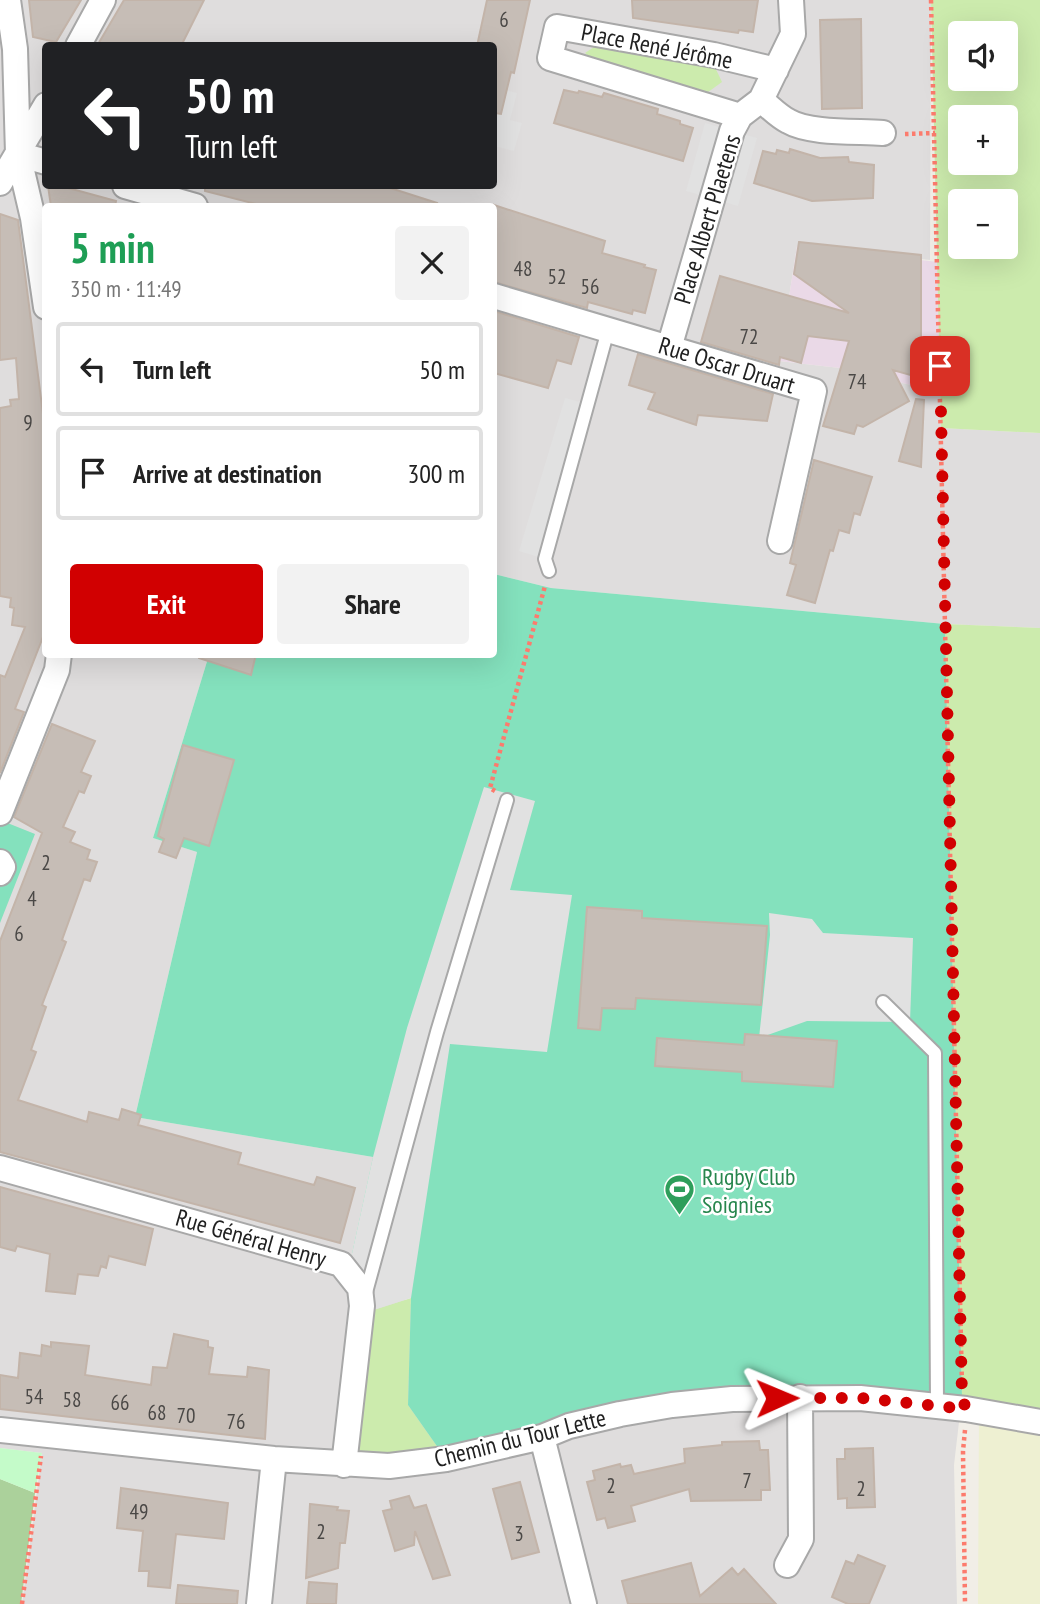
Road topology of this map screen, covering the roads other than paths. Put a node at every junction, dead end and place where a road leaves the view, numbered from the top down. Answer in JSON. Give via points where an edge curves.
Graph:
{"nodes":[{"id":1,"x":8,"y":0,"type":"edge"},
{"id":2,"x":103,"y":0,"type":"edge"},
{"id":3,"x":791,"y":0,"type":"edge"},
{"id":4,"x":80,"y":42,"type":"edge"},
{"id":5,"x":776,"y":70,"type":"junction"},
{"id":6,"x":761,"y":100,"type":"junction"},
{"id":7,"x":42,"y":112,"type":"edge"},
{"id":8,"x":740,"y":117,"type":"junction"},
{"id":9,"x":883,"y":133,"type":"road end"},
{"id":10,"x":18,"y":154,"type":"junction"},
{"id":11,"x":42,"y":161,"type":"edge"},
{"id":12,"x":0,"y":183,"type":"edge"},
{"id":13,"x":136,"y":189,"type":"edge"},
{"id":14,"x":184,"y":203,"type":"edge"},
{"id":15,"x":42,"y":280,"type":"edge"},
{"id":16,"x":497,"y":297,"type":"edge"},
{"id":17,"x":608,"y":330,"type":"junction"},
{"id":18,"x":670,"y":348,"type":"junction"},
{"id":19,"x":780,"y":541,"type":"dead end"},
{"id":20,"x":549,"y":571,"type":"road end"},
{"id":21,"x":58,"y":658,"type":"edge"},
{"id":22,"x":507,"y":800,"type":"road end"},
{"id":23,"x":0,"y":813,"type":"edge"},
{"id":24,"x":0,"y":862,"type":"edge"},
{"id":25,"x":0,"y":873,"type":"edge"},
{"id":26,"x":883,"y":1002,"type":"dead end"},
{"id":27,"x":0,"y":1168,"type":"edge"},
{"id":28,"x":362,"y":1306,"type":"junction"},
{"id":29,"x":800,"y":1397,"type":"junction"},
{"id":30,"x":937,"y":1405,"type":"junction"},
{"id":31,"x":1040,"y":1422,"type":"edge"},
{"id":32,"x":0,"y":1430,"type":"edge"},
{"id":33,"x":542,"y":1437,"type":"junction"},
{"id":34,"x":274,"y":1459,"type":"junction"},
{"id":35,"x":344,"y":1465,"type":"junction"},
{"id":36,"x":787,"y":1565,"type":"dead end"},
{"id":37,"x":259,"y":1604,"type":"edge"},
{"id":38,"x":584,"y":1604,"type":"edge"}],
"edges":[{"from":1,"to":10,"type":"street","via":[[15,49]]},
{"from":2,"to":4,"type":"street"},
{"from":3,"to":5,"type":"street","name":"Place Albert Plaetens","via":[[793,34]]},
{"from":5,"to":6,"type":"street","name":"Place Albert Plaetens"},
{"from":5,"to":8,"type":"street","name":"Place René Jérôme","via":[[557,27],[550,58]]},
{"from":6,"to":8,"type":"street","name":"Place Albert Plaetens"},
{"from":6,"to":9,"type":"street","via":[[788,122],[812,129]]},
{"from":7,"to":10,"type":"street"},
{"from":8,"to":18,"type":"street","name":"Place Albert Plaetens","via":[[709,206]]},
{"from":10,"to":11,"type":"street"},
{"from":10,"to":12,"type":"street"},
{"from":10,"to":15,"type":"street"},
{"from":13,"to":14,"type":"street"},
{"from":16,"to":17,"type":"street","name":"Rue Oscar Druart"},
{"from":17,"to":18,"type":"street","name":"Rue Oscar Druart"},
{"from":17,"to":20,"type":"lane","via":[[545,559]]},
{"from":18,"to":19,"type":"street","name":"Rue Oscar Druart","via":[[814,391]]},
{"from":21,"to":23,"type":"street"},
{"from":22,"to":28,"type":"lane"},
{"from":24,"to":25,"type":"street"},
{"from":26,"to":30,"type":"lane","via":[[934,1053]]},
{"from":27,"to":28,"type":"street","name":"Rue Général Henry","via":[[341,1264],[360,1289]]},
{"from":28,"to":35,"type":"street","name":"Rue Général Henry"},
{"from":29,"to":30,"type":"street","name":"Chemin du Tour Lette"},
{"from":29,"to":33,"type":"street","name":"Chemin du Tour Lette","via":[[672,1405],[595,1420]]},
{"from":29,"to":36,"type":"street","via":[[800,1539]]},
{"from":30,"to":31,"type":"street","name":"Chemin du Tour Lette"},
{"from":32,"to":34,"type":"street","name":"Chemin du Tour Lette"},
{"from":33,"to":35,"type":"street","name":"Chemin du Tour Lette","via":[[417,1464]]},
{"from":33,"to":38,"type":"street"},
{"from":34,"to":35,"type":"street","name":"Chemin du Tour Lette"},
{"from":34,"to":37,"type":"street"}]}
